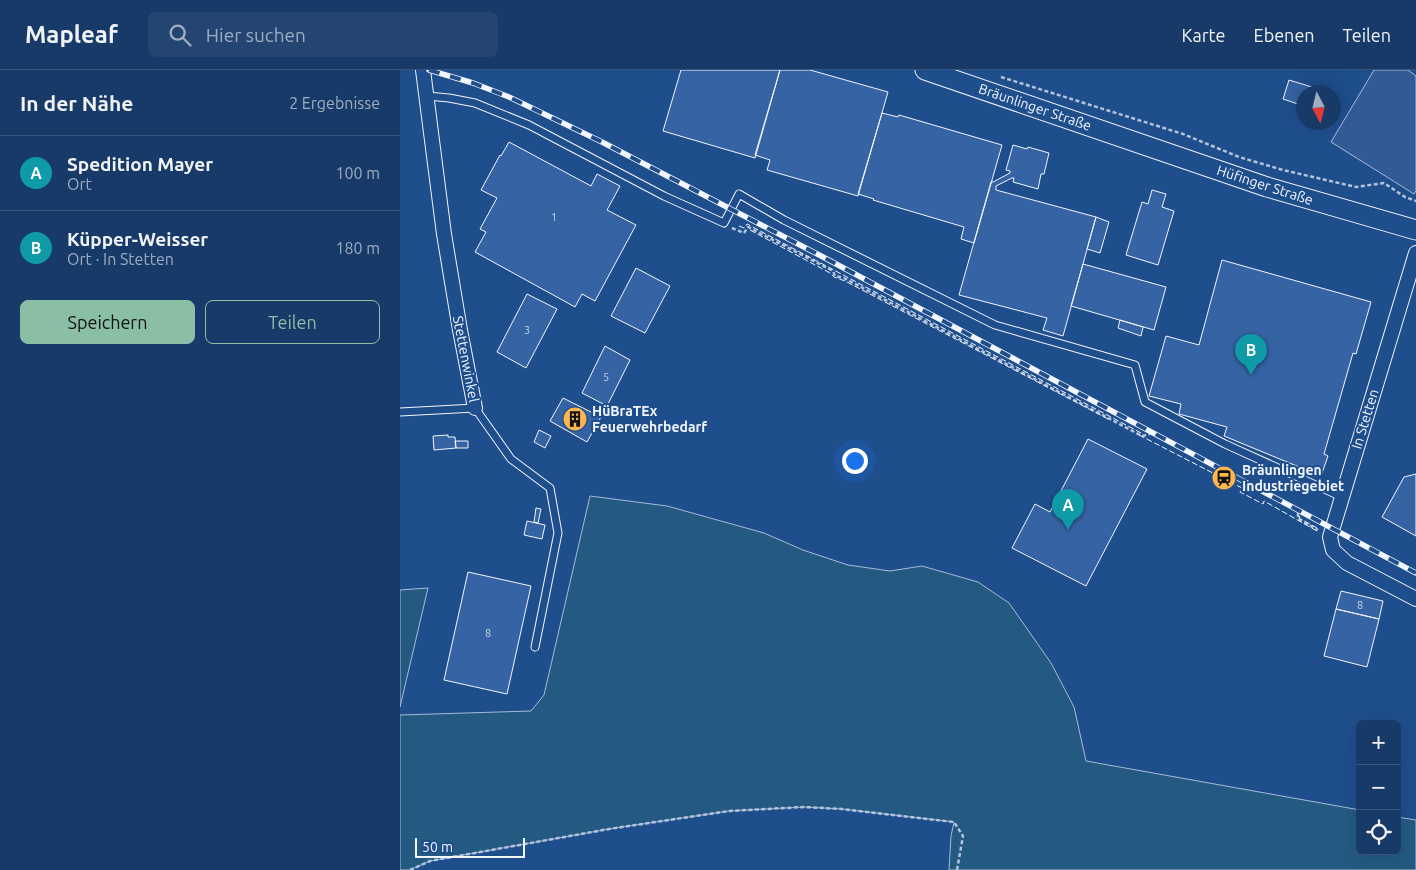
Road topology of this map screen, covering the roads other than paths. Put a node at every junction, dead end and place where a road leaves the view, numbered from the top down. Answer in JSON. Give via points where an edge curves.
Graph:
{"nodes":[{"id":1,"x":423,"y":70,"type":"edge"},
{"id":2,"x":925,"y":70,"type":"edge"},
{"id":3,"x":427,"y":96,"type":"junction"},
{"id":4,"x":1116,"y":135,"type":"joint"},
{"id":5,"x":1416,"y":230,"type":"edge"},
{"id":6,"x":1416,"y":253,"type":"edge"},
{"id":7,"x":476,"y":408,"type":"junction"},
{"id":8,"x":400,"y":412,"type":"edge"},
{"id":9,"x":1342,"y":497,"type":"junction"},
{"id":10,"x":1416,"y":599,"type":"edge"},
{"id":11,"x":535,"y":647,"type":"dead end"}],
"edges":[{"from":1,"to":3,"type":"street","name":"Stettenwinkel"},
{"from":2,"to":4,"type":"main road","name":"Bräunlinger Straße"},
{"from":3,"to":7,"type":"street","name":"Stettenwinkel","via":[[444,234]]},
{"from":3,"to":9,"type":"lane","via":[[475,103],[529,125],[664,196],[724,223],[739,194],[784,220],[995,324],[1135,365],[1145,402],[1225,444]]},
{"from":4,"to":5,"type":"main road","name":"Hüfinger Straße","via":[[1267,187]]},
{"from":6,"to":9,"type":"street","name":"In Stetten"},
{"from":7,"to":8,"type":"lane"},
{"from":7,"to":11,"type":"lane","name":"Stettenwinkel","via":[[512,459],[550,488],[558,533]]},
{"from":9,"to":10,"type":"street","name":"In Stetten","via":[[1330,537],[1333,550],[1347,563]]}]}
